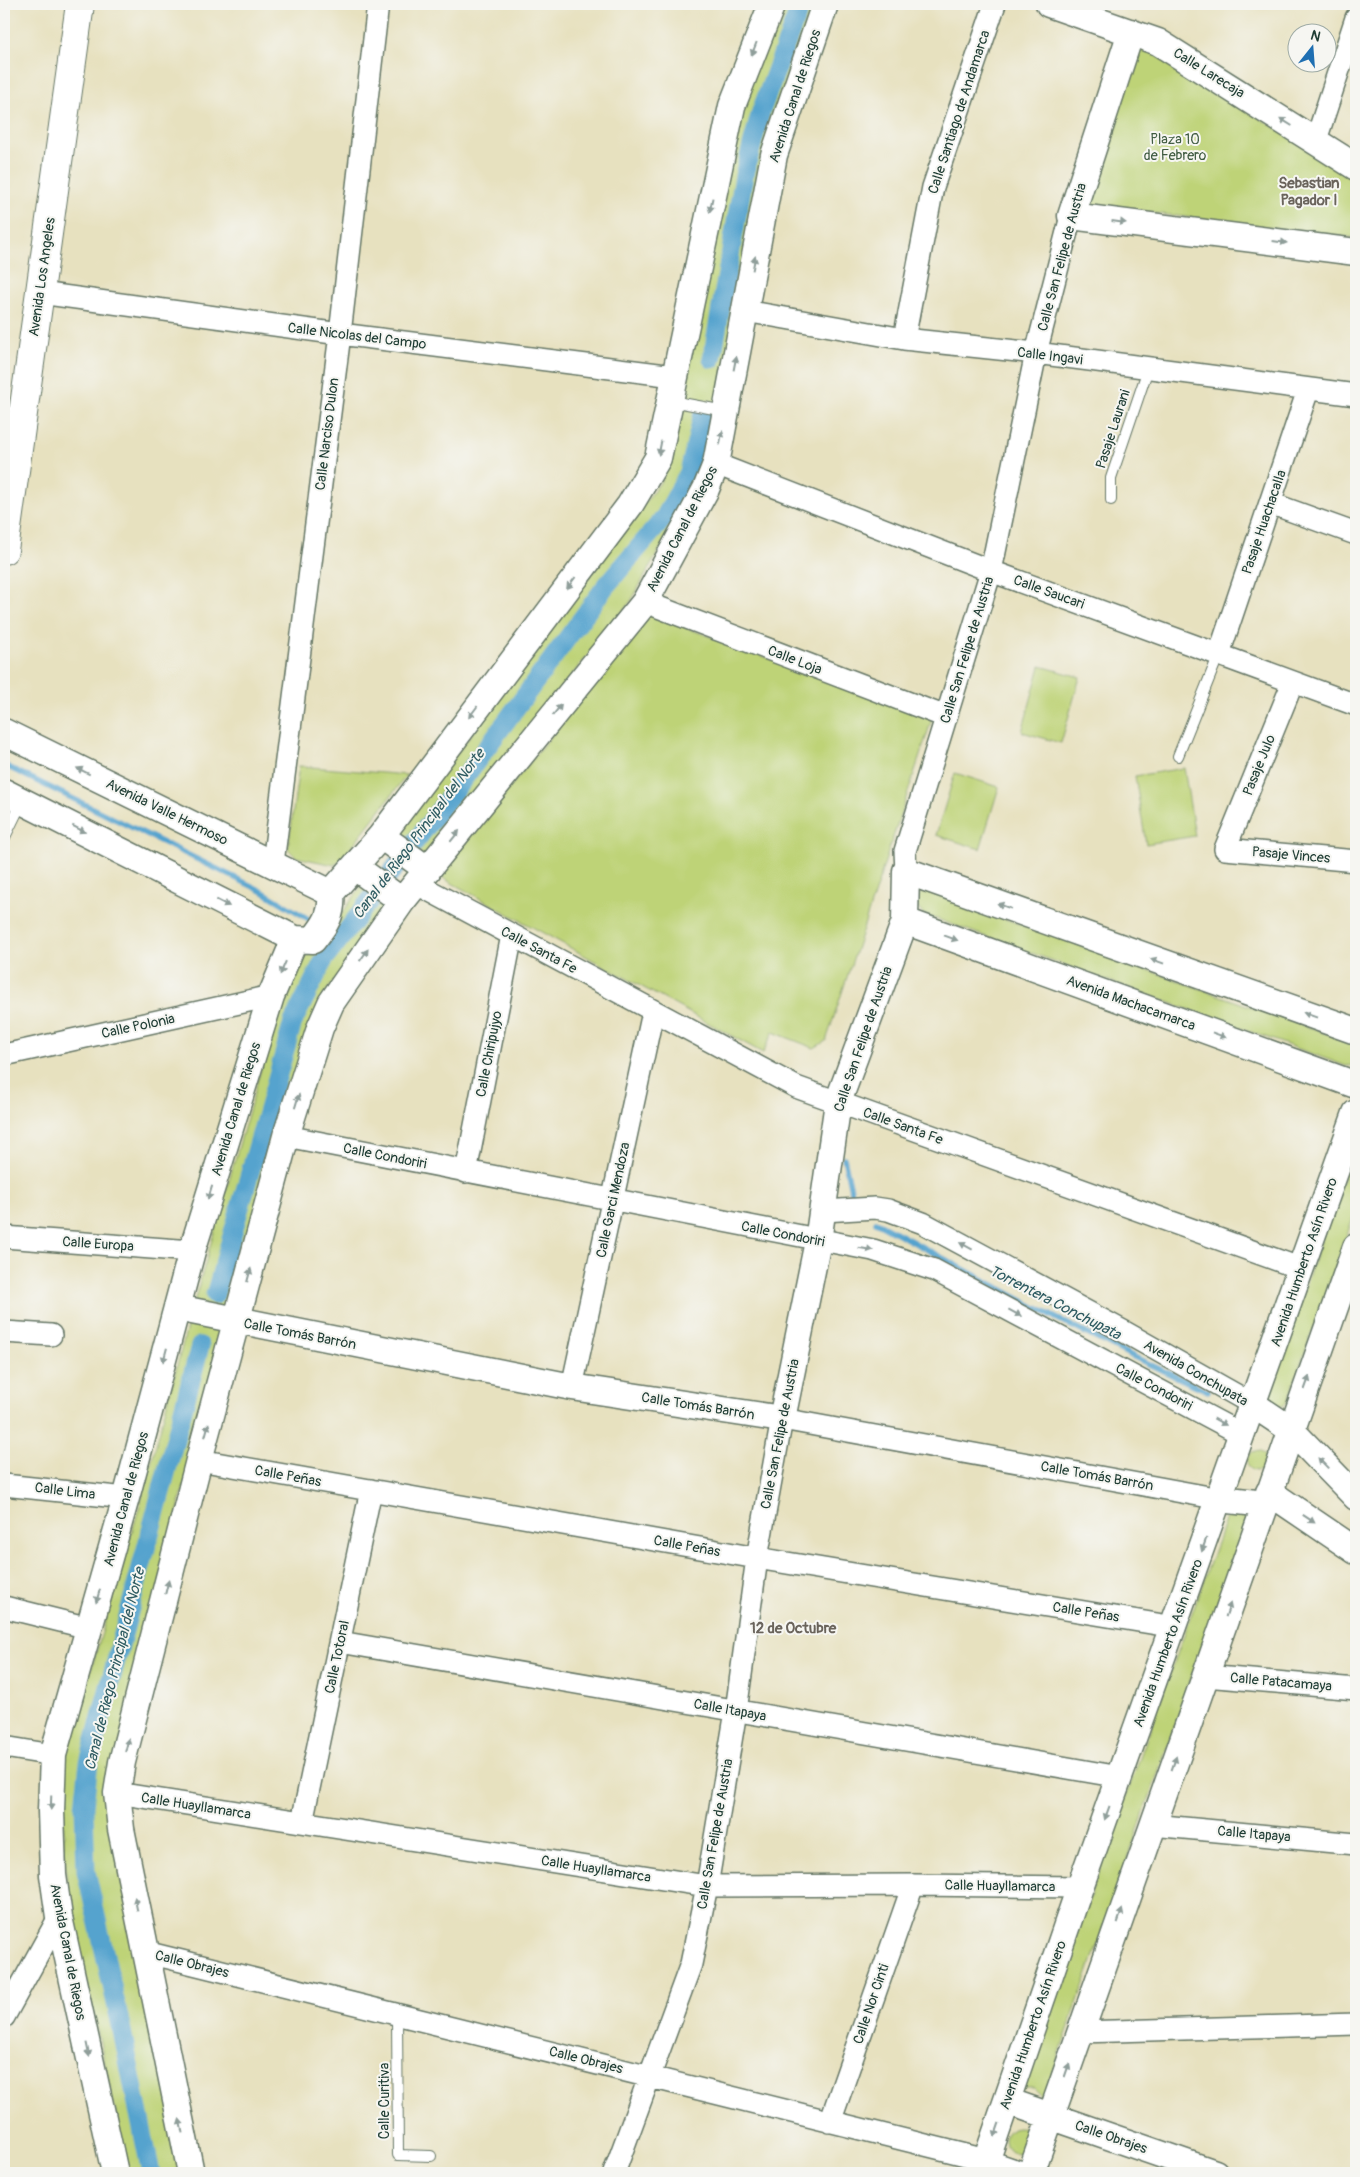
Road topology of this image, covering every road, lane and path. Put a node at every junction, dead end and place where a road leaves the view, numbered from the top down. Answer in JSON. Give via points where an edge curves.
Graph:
{"nodes":[{"id":1,"x":80,"y":4,"type":"edge"},
{"id":2,"x":378,"y":4,"type":"edge"},
{"id":3,"x":772,"y":4,"type":"edge"},
{"id":4,"x":825,"y":4,"type":"edge"},
{"id":5,"x":995,"y":4,"type":"edge"},
{"id":6,"x":1049,"y":4,"type":"edge"},
{"id":7,"x":1356,"y":18,"type":"edge"},
{"id":8,"x":1131,"y":32,"type":"junction"},
{"id":9,"x":1316,"y":140,"type":"junction"},
{"id":10,"x":1356,"y":167,"type":"edge"},
{"id":11,"x":1071,"y":216,"type":"junction"},
{"id":12,"x":1356,"y":252,"type":"edge"},
{"id":13,"x":40,"y":293,"type":"junction"},
{"id":14,"x":745,"y":311,"type":"junction"},
{"id":15,"x":340,"y":334,"type":"junction"},
{"id":16,"x":904,"y":339,"type":"junction"},
{"id":17,"x":1036,"y":353,"type":"junction"},
{"id":18,"x":1148,"y":369,"type":"junction"},
{"id":19,"x":672,"y":388,"type":"junction"},
{"id":20,"x":1308,"y":390,"type":"junction"},
{"id":21,"x":1356,"y":395,"type":"edge"},
{"id":22,"x":726,"y":411,"type":"junction"},
{"id":23,"x":716,"y":464,"type":"junction"},
{"id":24,"x":1110,"y":500,"type":"dead end"},
{"id":25,"x":1270,"y":502,"type":"junction"},
{"id":26,"x":1356,"y":534,"type":"edge"},
{"id":27,"x":4,"y":550,"type":"edge"},
{"id":28,"x":991,"y":571,"type":"junction"},
{"id":29,"x":645,"y":602,"type":"junction"},
{"id":30,"x":1219,"y":654,"type":"junction"},
{"id":31,"x":1292,"y":682,"type":"junction"},
{"id":32,"x":1356,"y":705,"type":"edge"},
{"id":33,"x":946,"y":717,"type":"junction"},
{"id":34,"x":4,"y":732,"type":"edge"},
{"id":35,"x":1178,"y":756,"type":"dead end"},
{"id":36,"x":13,"y":796,"type":"edge"},
{"id":37,"x":4,"y":839,"type":"edge"},
{"id":38,"x":1225,"y":848,"type":"joint"},
{"id":39,"x":1356,"y":860,"type":"edge"},
{"id":40,"x":272,"y":863,"type":"junction"},
{"id":41,"x":395,"y":871,"type":"junction"},
{"id":42,"x":906,"y":871,"type":"junction"},
{"id":43,"x":330,"y":893,"type":"junction"},
{"id":44,"x":905,"y":921,"type":"junction"},
{"id":45,"x":512,"y":935,"type":"junction"},
{"id":46,"x":296,"y":940,"type":"junction"},
{"id":47,"x":271,"y":996,"type":"junction"},
{"id":48,"x":654,"y":1012,"type":"junction"},
{"id":49,"x":1356,"y":1032,"type":"edge"},
{"id":50,"x":4,"y":1055,"type":"edge"},
{"id":51,"x":1356,"y":1086,"type":"edge"},
{"id":52,"x":838,"y":1102,"type":"junction"},
{"id":53,"x":1356,"y":1113,"type":"edge"},
{"id":54,"x":286,"y":1136,"type":"junction"},
{"id":55,"x":466,"y":1172,"type":"junction"},
{"id":56,"x":612,"y":1200,"type":"junction"},
{"id":57,"x":823,"y":1211,"type":"junction"},
{"id":58,"x":4,"y":1237,"type":"edge"},
{"id":59,"x":818,"y":1241,"type":"junction"},
{"id":60,"x":1356,"y":1247,"type":"edge"},
{"id":61,"x":192,"y":1251,"type":"junction"},
{"id":62,"x":1302,"y":1269,"type":"junction"},
{"id":63,"x":1349,"y":1288,"type":"edge"},
{"id":64,"x":177,"y":1308,"type":"junction"},
{"id":65,"x":236,"y":1322,"type":"junction"},
{"id":66,"x":4,"y":1332,"type":"edge"},
{"id":67,"x":51,"y":1335,"type":"dead end"},
{"id":68,"x":572,"y":1387,"type":"junction"},
{"id":69,"x":1254,"y":1405,"type":"junction"},
{"id":70,"x":782,"y":1419,"type":"junction"},
{"id":71,"x":1290,"y":1429,"type":"junction"},
{"id":72,"x":1243,"y":1435,"type":"junction"},
{"id":73,"x":199,"y":1460,"type":"junction"},
{"id":74,"x":4,"y":1485,"type":"edge"},
{"id":75,"x":371,"y":1490,"type":"junction"},
{"id":76,"x":1356,"y":1497,"type":"edge"},
{"id":77,"x":126,"y":1498,"type":"junction"},
{"id":78,"x":1220,"y":1498,"type":"junction"},
{"id":79,"x":1267,"y":1498,"type":"junction"},
{"id":80,"x":1356,"y":1552,"type":"edge"},
{"id":81,"x":757,"y":1558,"type":"junction"},
{"id":82,"x":4,"y":1607,"type":"edge"},
{"id":83,"x":1175,"y":1627,"type":"junction"},
{"id":84,"x":89,"y":1628,"type":"junction"},
{"id":85,"x":340,"y":1642,"type":"junction"},
{"id":86,"x":1205,"y":1676,"type":"junction"},
{"id":87,"x":1356,"y":1689,"type":"edge"},
{"id":88,"x":736,"y":1711,"type":"junction"},
{"id":89,"x":4,"y":1747,"type":"edge"},
{"id":90,"x":53,"y":1755,"type":"junction"},
{"id":91,"x":1120,"y":1777,"type":"junction"},
{"id":92,"x":117,"y":1793,"type":"junction"},
{"id":93,"x":302,"y":1822,"type":"junction"},
{"id":94,"x":1152,"y":1825,"type":"junction"},
{"id":95,"x":1356,"y":1844,"type":"edge"},
{"id":96,"x":913,"y":1885,"type":"junction"},
{"id":97,"x":707,"y":1886,"type":"junction"},
{"id":98,"x":1080,"y":1888,"type":"junction"},
{"id":99,"x":59,"y":1917,"type":"junction"},
{"id":100,"x":146,"y":1952,"type":"junction"},
{"id":101,"x":397,"y":2014,"type":"junction"},
{"id":102,"x":4,"y":2017,"type":"edge"},
{"id":103,"x":1356,"y":2024,"type":"edge"},
{"id":104,"x":1080,"y":2032,"type":"junction"},
{"id":105,"x":651,"y":2076,"type":"junction"},
{"id":106,"x":1007,"y":2101,"type":"junction"},
{"id":107,"x":1051,"y":2116,"type":"junction"},
{"id":108,"x":830,"y":2122,"type":"junction"},
{"id":109,"x":430,"y":2156,"type":"dead end"},
{"id":110,"x":984,"y":2166,"type":"edge"},
{"id":111,"x":115,"y":2173,"type":"edge"},
{"id":112,"x":191,"y":2173,"type":"edge"},
{"id":113,"x":614,"y":2173,"type":"edge"},
{"id":114,"x":1024,"y":2173,"type":"edge"},
{"id":115,"x":1030,"y":2173,"type":"edge"},
{"id":116,"x":1215,"y":2173,"type":"edge"}],
"edges":[{"from":1,"to":13,"type":"main road","name":"Avenida Los Angeles"},
{"from":2,"to":15,"type":"street","name":"Calle Narciso Dulon"},
{"from":3,"to":19,"type":"street","name":"Avenida Canal de Riegos","one_way":true,"via":[[732,106]]},
{"from":14,"to":4,"type":"street","name":"Avenida Canal de Riegos","one_way":true,"via":[[774,156]]},
{"from":5,"to":16,"type":"street","name":"Calle Santiago de Andamarca","via":[[933,187]]},
{"from":6,"to":8,"type":"street","name":"Calle Larecaja"},
{"from":7,"to":9,"type":"street"},
{"from":9,"to":8,"type":"street","name":"Calle Larecaja","one_way":true,"via":[[1158,42]]},
{"from":8,"to":11,"type":"street","name":"Calle San Felipe de Austria"},
{"from":9,"to":10,"type":"street","name":"Calle Larecaja"},
{"from":11,"to":12,"type":"street","one_way":true},
{"from":11,"to":17,"type":"street","name":"Calle San Felipe de Austria"},
{"from":13,"to":15,"type":"street","name":"Calle Nicolas del Campo"},
{"from":13,"to":27,"type":"main road","name":"Avenida Los Angeles"},
{"from":14,"to":16,"type":"street","name":"Calle Ingavi"},
{"from":22,"to":14,"type":"street","name":"Avenida Canal de Riegos","one_way":true},
{"from":15,"to":19,"type":"street","name":"Calle Nicolas del Campo"},
{"from":15,"to":40,"type":"street","name":"Calle Narciso Dulon"},
{"from":16,"to":17,"type":"street","name":"Calle Ingavi"},
{"from":17,"to":18,"type":"street","name":"Calle Ingavi"},
{"from":17,"to":28,"type":"street","name":"Calle San Felipe de Austria"},
{"from":18,"to":20,"type":"street","name":"Calle Ingavi"},
{"from":18,"to":24,"type":"lane","name":"Pasaje Laurani","via":[[1111,478]]},
{"from":19,"to":22,"type":"lane","name":"Calle Nicolas del Campo"},
{"from":19,"to":41,"type":"street","name":"Avenida Canal de Riegos","one_way":true,"via":[[658,458],[648,478]]},
{"from":20,"to":21,"type":"street","name":"Calle Ingavi"},
{"from":20,"to":25,"type":"street","name":"Pasaje Huachacalla"},
{"from":23,"to":22,"type":"street","name":"Avenida Canal de Riegos","one_way":true},
{"from":23,"to":28,"type":"street","name":"Calle Saucari"},
{"from":23,"to":29,"type":"street","name":"Avenida Canal de Riegos","via":[[706,489]]},
{"from":25,"to":26,"type":"street"},
{"from":25,"to":30,"type":"street","name":"Pasaje Huachacalla"},
{"from":28,"to":30,"type":"street","name":"Calle Saucari"},
{"from":28,"to":33,"type":"street","name":"Calle San Felipe de Austria"},
{"from":29,"to":33,"type":"street","name":"Calle Loja"},
{"from":41,"to":29,"type":"street","name":"Avenida Canal de Riegos","one_way":true},
{"from":30,"to":31,"type":"street","name":"Calle Saucari"},
{"from":30,"to":35,"type":"lane"},
{"from":31,"to":32,"type":"street","name":"Calle Saucari"},
{"from":31,"to":38,"type":"street","name":"Pasaje Julo"},
{"from":33,"to":42,"type":"street","name":"Calle San Felipe de Austria","via":[[905,851]]},
{"from":40,"to":34,"type":"street","name":"Avenida Valle Hermoso","one_way":true},
{"from":36,"to":37,"type":"lane"},
{"from":36,"to":46,"type":"street","one_way":true},
{"from":38,"to":39,"type":"street","name":"Pasaje Vinces"},
{"from":40,"to":43,"type":"street","name":"Avenida Valle Hermoso"},
{"from":41,"to":43,"type":"street","name":"Avenida Canal de Riegos"},
{"from":41,"to":45,"type":"street","name":"Calle Santa Fe"},
{"from":54,"to":41,"type":"street","name":"Avenida Canal de Riegos","one_way":true,"via":[[320,1028]]},
{"from":42,"to":44,"type":"street","name":"Calle San Felipe de Austria"},
{"from":49,"to":42,"type":"street","one_way":true},
{"from":43,"to":46,"type":"street","via":[[332,908],[328,920],[313,940]]},
{"from":44,"to":51,"type":"street","name":"Avenida Machacamarca","one_way":true},
{"from":44,"to":52,"type":"street","name":"Calle San Felipe de Austria"},
{"from":45,"to":48,"type":"street","name":"Calle Santa Fe"},
{"from":45,"to":55,"type":"street","name":"Calle Chiripujyo"},
{"from":46,"to":47,"type":"street","name":"Avenida Canal de Riegos","one_way":true},
{"from":47,"to":50,"type":"street","name":"Calle Polonia"},
{"from":47,"to":61,"type":"street","name":"Avenida Canal de Riegos","one_way":true},
{"from":48,"to":52,"type":"street","name":"Calle Santa Fe","via":[[796,1087]]},
{"from":48,"to":56,"type":"street","name":"Calle Garci Mendoza"},
{"from":52,"to":57,"type":"street","name":"Calle San Felipe de Austria"},
{"from":52,"to":62,"type":"street","name":"Calle Santa Fe"},
{"from":53,"to":62,"type":"street","name":"Avenida Humberto Asín Rivero"},
{"from":54,"to":55,"type":"street","name":"Calle Condoriri"},
{"from":65,"to":54,"type":"street","name":"Avenida Canal de Riegos","one_way":true},
{"from":55,"to":56,"type":"street","name":"Calle Condoriri"},
{"from":56,"to":59,"type":"street","name":"Calle Condoriri"},
{"from":56,"to":68,"type":"street","name":"Calle Garci Mendoza"},
{"from":57,"to":59,"type":"street","name":"Calle San Felipe de Austria"},
{"from":69,"to":57,"type":"street","name":"Avenida Conchupata","one_way":true,"via":[[923,1223],[875,1208]]},
{"from":58,"to":61,"type":"street","name":"Calle Europa"},
{"from":59,"to":70,"type":"street","name":"Calle San Felipe de Austria"},
{"from":59,"to":72,"type":"street","name":"Calle Condoriri","one_way":true,"via":[[873,1250],[934,1270]]},
{"from":60,"to":63,"type":"street"},
{"from":61,"to":64,"type":"street","name":"Avenida Canal de Riegos"},
{"from":62,"to":69,"type":"street","name":"Avenida Humberto Asín Rivero"},
{"from":71,"to":63,"type":"street","one_way":true},
{"from":64,"to":65,"type":"street","name":"Calle Tomás Barrón"},
{"from":64,"to":77,"type":"street","name":"Avenida Canal de Riegos","one_way":true},
{"from":65,"to":68,"type":"street","name":"Calle Tomás Barrón"},
{"from":73,"to":65,"type":"street","name":"Avenida Canal de Riegos","one_way":true},
{"from":66,"to":67,"type":"street"},
{"from":68,"to":70,"type":"street","name":"Calle Tomás Barrón"},
{"from":69,"to":71,"type":"street","name":"Avenida Conchupata"},
{"from":69,"to":72,"type":"street","name":"Avenida Humberto Asín Rivero"},
{"from":70,"to":78,"type":"street","name":"Calle Tomás Barrón"},
{"from":70,"to":81,"type":"street","name":"Calle San Felipe de Austria"},
{"from":76,"to":71,"type":"street","name":"Avenida Conchupata","one_way":true},
{"from":71,"to":79,"type":"street"},
{"from":72,"to":78,"type":"street","name":"Avenida Humberto Asín Rivero"},
{"from":73,"to":75,"type":"street","name":"Calle Peñas"},
{"from":92,"to":73,"type":"street","name":"Avenida Canal de Riegos","one_way":true,"via":[[122,1762]]},
{"from":74,"to":77,"type":"street","name":"Calle Lima"},
{"from":75,"to":81,"type":"street","name":"Calle Peñas"},
{"from":75,"to":85,"type":"street","name":"Calle Totoral"},
{"from":77,"to":84,"type":"street","name":"Avenida Canal de Riegos","one_way":true},
{"from":78,"to":79,"type":"street"},
{"from":78,"to":83,"type":"street","name":"Avenida Humberto Asín Rivero","one_way":true},
{"from":79,"to":80,"type":"street","one_way":true},
{"from":86,"to":79,"type":"street","one_way":true},
{"from":81,"to":83,"type":"street","name":"Calle Peñas"},
{"from":81,"to":88,"type":"street","name":"Calle San Felipe de Austria"},
{"from":82,"to":84,"type":"street"},
{"from":83,"to":91,"type":"street","name":"Avenida Humberto Asín Rivero"},
{"from":84,"to":90,"type":"street","name":"Avenida Canal de Riegos"},
{"from":85,"to":88,"type":"street","name":"Calle Itapaya"},
{"from":85,"to":93,"type":"street","name":"Calle Totoral"},
{"from":86,"to":87,"type":"street","name":"Calle Patacamaya"},
{"from":94,"to":86,"type":"street","one_way":true},
{"from":88,"to":91,"type":"street","name":"Calle Itapaya"},
{"from":88,"to":97,"type":"street","name":"Calle San Felipe de Austria"},
{"from":89,"to":90,"type":"street"},
{"from":90,"to":99,"type":"street","name":"Avenida Canal de Riegos","one_way":true,"via":[[53,1875]]},
{"from":91,"to":98,"type":"street","name":"Avenida Humberto Asín Rivero","one_way":true},
{"from":92,"to":93,"type":"street","name":"Calle Huayllamarca"},
{"from":100,"to":92,"type":"street","name":"Avenida Canal de Riegos","one_way":true,"via":[[121,1829]]},
{"from":93,"to":97,"type":"street","name":"Calle Huayllamarca"},
{"from":94,"to":95,"type":"street","name":"Calle Itapaya"},
{"from":104,"to":94,"type":"street","one_way":true},
{"from":96,"to":97,"type":"street","name":"Calle Huayllamarca"},
{"from":96,"to":98,"type":"street","name":"Calle Huayllamarca"},
{"from":96,"to":108,"type":"street","name":"Calle Nor Cinti"},
{"from":97,"to":105,"type":"street","name":"Calle San Felipe de Austria","via":[[691,1964]]},
{"from":98,"to":106,"type":"street","name":"Avenida Humberto Asín Rivero"},
{"from":99,"to":102,"type":"street"},
{"from":99,"to":111,"type":"street","name":"Avenida Canal de Riegos","one_way":true},
{"from":100,"to":101,"type":"street","name":"Calle Obrajes"},
{"from":112,"to":100,"type":"street","name":"Avenida Canal de Riegos","one_way":true},
{"from":101,"to":105,"type":"street","name":"Calle Obrajes"},
{"from":101,"to":109,"type":"lane","name":"Calle Curitiva","via":[[398,2154]]},
{"from":103,"to":104,"type":"street"},
{"from":107,"to":104,"type":"street","one_way":true},
{"from":105,"to":108,"type":"street","name":"Calle Obrajes"},
{"from":105,"to":113,"type":"street","name":"Calle San Felipe de Austria"},
{"from":106,"to":107,"type":"street","name":"Calle Obrajes"},
{"from":106,"to":110,"type":"street","name":"Avenida Humberto Asín Rivero","one_way":true},
{"from":107,"to":115,"type":"street"},
{"from":107,"to":116,"type":"street","name":"Calle Obrajes"},
{"from":108,"to":110,"type":"street","name":"Calle Obrajes"},
{"from":110,"to":114,"type":"street","name":"Calle Obrajes"}]}
